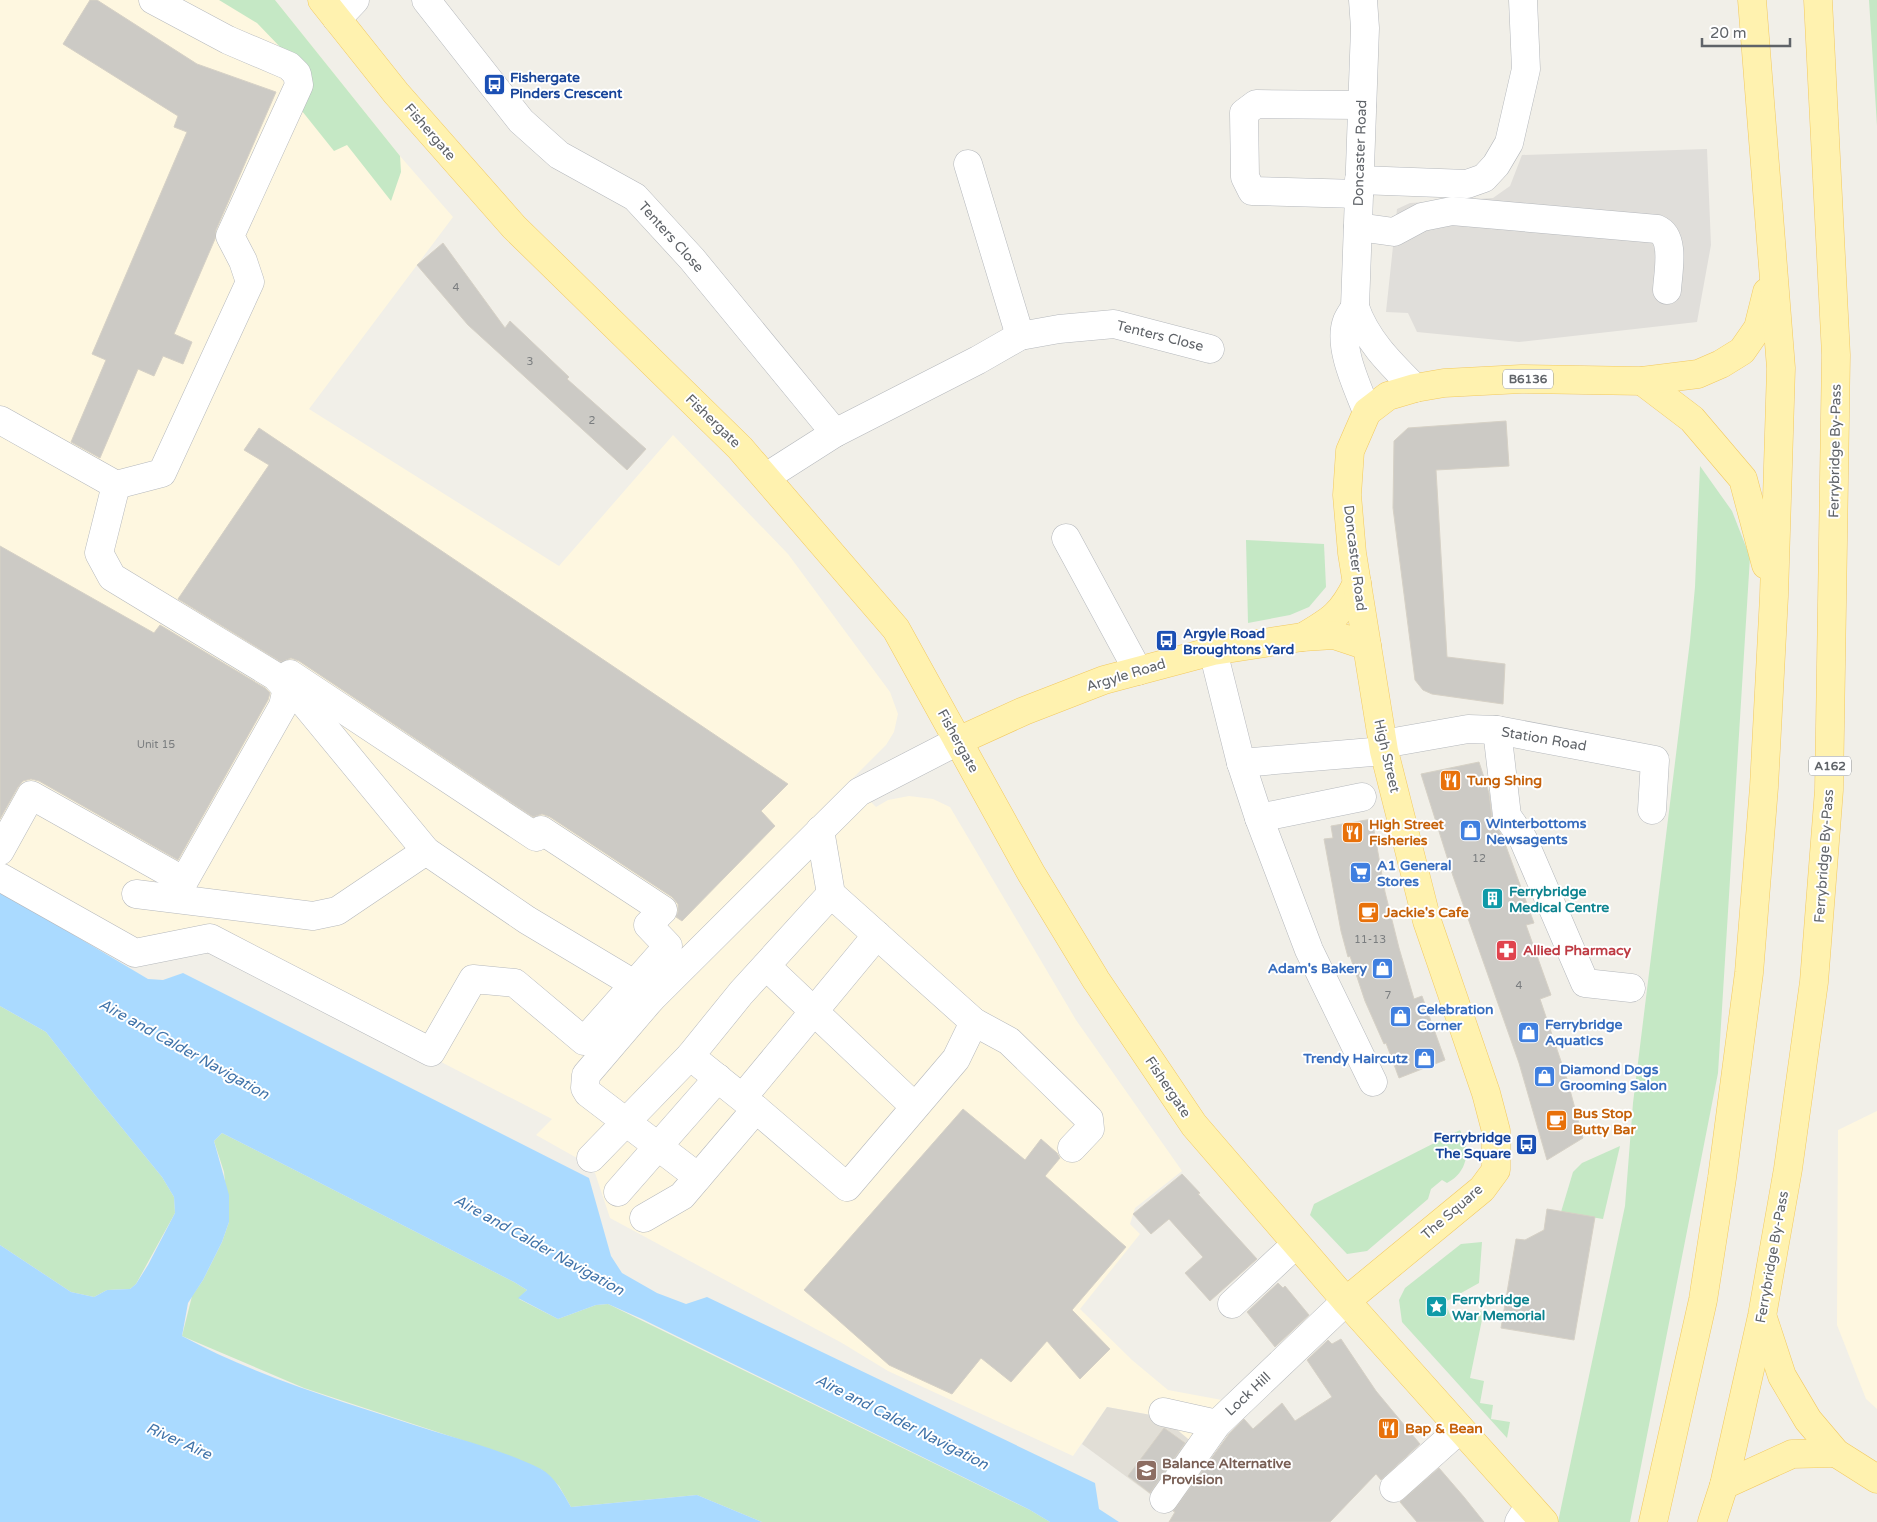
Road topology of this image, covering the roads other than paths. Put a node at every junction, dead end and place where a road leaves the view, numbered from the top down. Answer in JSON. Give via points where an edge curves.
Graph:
{"nodes":[{"id":1,"x":154,"y":0,"type":"edge"},
{"id":2,"x":426,"y":0,"type":"edge"},
{"id":3,"x":1363,"y":0,"type":"edge"},
{"id":4,"x":1523,"y":0,"type":"edge"},
{"id":5,"x":1752,"y":0,"type":"edge"},
{"id":6,"x":1818,"y":0,"type":"edge"},
{"id":7,"x":338,"y":6,"type":"edge"},
{"id":8,"x":1362,"y":105,"type":"junction"},
{"id":9,"x":968,"y":164,"type":"dead end"},
{"id":10,"x":1359,"y":187,"type":"junction"},
{"id":11,"x":1358,"y":227,"type":"junction"},
{"id":12,"x":1772,"y":274,"type":"junction"},
{"id":13,"x":1667,"y":290,"type":"dead end"},
{"id":14,"x":1355,"y":307,"type":"junction"},
{"id":15,"x":1020,"y":336,"type":"junction"},
{"id":16,"x":1210,"y":349,"type":"dead end"},
{"id":17,"x":1642,"y":381,"type":"junction"},
{"id":18,"x":1415,"y":388,"type":"junction"},
{"id":19,"x":1367,"y":412,"type":"junction"},
{"id":20,"x":0,"y":420,"type":"edge"},
{"id":21,"x":834,"y":433,"type":"junction"},
{"id":22,"x":766,"y":477,"type":"junction"},
{"id":23,"x":116,"y":485,"type":"junction"},
{"id":24,"x":1066,"y":538,"type":"dead end"},
{"id":25,"x":1357,"y":583,"type":"junction"},
{"id":26,"x":1774,"y":596,"type":"junction"},
{"id":27,"x":1302,"y":638,"type":"junction"},
{"id":28,"x":1367,"y":646,"type":"junction"},
{"id":29,"x":1213,"y":651,"type":"junction"},
{"id":30,"x":1138,"y":671,"type":"junction"},
{"id":31,"x":287,"y":689,"type":"junction"},
{"id":32,"x":1497,"y":730,"type":"junction"},
{"id":33,"x":958,"y":740,"type":"junction"},
{"id":34,"x":1384,"y":747,"type":"junction"},
{"id":35,"x":1242,"y":763,"type":"junction"},
{"id":36,"x":1362,"y":797,"type":"dead end"},
{"id":37,"x":1652,"y":810,"type":"dead end"},
{"id":38,"x":1259,"y":818,"type":"junction"},
{"id":39,"x":820,"y":830,"type":"junction"},
{"id":40,"x":0,"y":851,"type":"edge"},
{"id":41,"x":426,"y":851,"type":"junction"},
{"id":42,"x":0,"y":876,"type":"edge"},
{"id":43,"x":136,"y":894,"type":"dead end"},
{"id":44,"x":831,"y":894,"type":"junction"},
{"id":45,"x":877,"y":936,"type":"junction"},
{"id":46,"x":766,"y":966,"type":"junction"},
{"id":47,"x":1632,"y":988,"type":"dead end"},
{"id":48,"x":643,"y":992,"type":"junction"},
{"id":49,"x":814,"y":1012,"type":"junction"},
{"id":50,"x":974,"y":1022,"type":"junction"},
{"id":51,"x":690,"y":1056,"type":"junction"},
{"id":52,"x":718,"y":1078,"type":"junction"},
{"id":53,"x":1374,"y":1082,"type":"dead end"},
{"id":54,"x":1486,"y":1093,"type":"joint"},
{"id":55,"x":750,"y":1103,"type":"junction"},
{"id":56,"x":914,"y":1106,"type":"junction"},
{"id":57,"x":626,"y":1123,"type":"junction"},
{"id":58,"x":657,"y":1147,"type":"junction"},
{"id":59,"x":1072,"y":1148,"type":"dead end"},
{"id":60,"x":591,"y":1158,"type":"dead end"},
{"id":61,"x":698,"y":1177,"type":"junction"},
{"id":62,"x":618,"y":1192,"type":"dead end"},
{"id":63,"x":644,"y":1218,"type":"dead end"},
{"id":64,"x":1296,"y":1244,"type":"junction"},
{"id":65,"x":1346,"y":1301,"type":"junction"},
{"id":66,"x":1232,"y":1304,"type":"dead end"},
{"id":67,"x":1762,"y":1316,"type":"junction"},
{"id":68,"x":1163,"y":1412,"type":"dead end"},
{"id":69,"x":1217,"y":1424,"type":"junction"},
{"id":70,"x":1460,"y":1429,"type":"junction"},
{"id":71,"x":1836,"y":1453,"type":"junction"},
{"id":72,"x":1877,"y":1480,"type":"edge"},
{"id":73,"x":1724,"y":1485,"type":"junction"},
{"id":74,"x":1394,"y":1488,"type":"dead end"},
{"id":75,"x":1164,"y":1499,"type":"dead end"},
{"id":76,"x":1655,"y":1516,"type":"edge"},
{"id":77,"x":1531,"y":1517,"type":"edge"},
{"id":78,"x":1712,"y":1522,"type":"edge"}],
"edges":[{"from":1,"to":23,"type":"street","via":[[228,40],[289,66],[297,74],[299,85],[230,236],[250,282],[162,473]]},
{"from":2,"to":21,"type":"street","name":"Tenters Close","via":[[521,121],[559,155],[635,197],[692,258]]},
{"from":3,"to":8,"type":"street","name":"Doncaster Road"},
{"from":4,"to":10,"type":"street","via":[[1526,68],[1509,143],[1496,165],[1484,178],[1467,184]]},
{"from":5,"to":12,"type":"main road"},
{"from":6,"to":67,"type":"main road","name":"Ferrybridge By-Pass","number":"A162","via":[[1836,355],[1829,790],[1814,982],[1788,1169]]},
{"from":7,"to":22,"type":"main road","name":"Fishergate","via":[[396,93],[514,227]]},
{"from":8,"to":10,"type":"street","name":"Doncaster Road"},
{"from":8,"to":10,"type":"street","via":[[1256,104],[1244,113],[1245,177],[1252,191]]},
{"from":9,"to":15,"type":"street"},
{"from":10,"to":11,"type":"street","name":"Doncaster Road"},
{"from":11,"to":13,"type":"street","via":[[1394,232],[1422,217],[1452,211],[1657,229],[1664,232],[1669,241]]},
{"from":11,"to":14,"type":"street","name":"Doncaster Road"},
{"from":12,"to":17,"type":"main road","via":[[1758,328],[1742,351],[1698,374]]},
{"from":12,"to":26,"type":"main road","via":[[1780,368]]},
{"from":14,"to":18,"type":"street","name":"Doncaster Road","via":[[1361,324],[1377,347]]},
{"from":14,"to":19,"type":"street","name":"Doncaster Road","via":[[1346,322],[1345,341],[1349,368]]},
{"from":15,"to":16,"type":"street","name":"Tenters Close","via":[[1114,324]]},
{"from":15,"to":21,"type":"street","name":"Tenters Close"},
{"from":17,"to":18,"type":"main road","number":"B6136","via":[[1521,379],[1444,383]]},
{"from":17,"to":26,"type":"main road","via":[[1692,419],[1744,479]]},
{"from":18,"to":19,"type":"main road","name":"Doncaster Road","number":"B6136","via":[[1388,396]]},
{"from":19,"to":25,"type":"main road","name":"Doncaster Road","number":"B6136","via":[[1350,451],[1347,495]]},
{"from":20,"to":23,"type":"street"},
{"from":21,"to":22,"type":"street","name":"Tenters Close"},
{"from":22,"to":33,"type":"main road","name":"Fishergate","via":[[896,629]]},
{"from":23,"to":31,"type":"street","via":[[99,553],[112,577],[275,676]]},
{"from":24,"to":30,"type":"street"},
{"from":25,"to":27,"type":"main road","name":"Argyle Road","via":[[1337,615]]},
{"from":25,"to":28,"type":"main road","name":"Doncaster Road","number":"B6136"},
{"from":26,"to":76,"type":"main road","via":[[1764,787],[1749,973],[1703,1300]]},
{"from":27,"to":28,"type":"main road","name":"Argyle Road","via":[[1334,636]]},
{"from":27,"to":29,"type":"main road","name":"Argyle Road"},
{"from":28,"to":34,"type":"main road","name":"High Street","number":"B6136"},
{"from":29,"to":30,"type":"main road","name":"Argyle Road"},
{"from":29,"to":35,"type":"street"},
{"from":30,"to":33,"type":"main road","name":"Argyle Road","via":[[1104,680]]},
{"from":31,"to":40,"type":"street","via":[[283,706],[184,881],[31,795]]},
{"from":31,"to":41,"type":"street","via":[[305,704]]},
{"from":31,"to":48,"type":"street","via":[[290,674],[536,837],[541,830],[663,910],[648,925],[668,946]]},
{"from":32,"to":34,"type":"street","name":"Station Road","via":[[1468,729]]},
{"from":32,"to":37,"type":"street","name":"Station Road","via":[[1655,760]]},
{"from":32,"to":47,"type":"street","via":[[1507,816],[1523,840],[1585,983]]},
{"from":33,"to":39,"type":"street","via":[[858,792]]},
{"from":33,"to":64,"type":"main road","name":"Fishergate","via":[[1031,873],[1096,980],[1194,1126]]},
{"from":34,"to":35,"type":"street","name":"Station Road"},
{"from":34,"to":54,"type":"main road","name":"High Street","number":"B6136","via":[[1427,922]]},
{"from":35,"to":38,"type":"street"},
{"from":36,"to":38,"type":"street"},
{"from":38,"to":53,"type":"street","via":[[1309,950]]},
{"from":39,"to":44,"type":"street"},
{"from":39,"to":48,"type":"street"},
{"from":41,"to":43,"type":"street","via":[[337,911],[313,916]]},
{"from":41,"to":48,"type":"street"},
{"from":42,"to":48,"type":"street","via":[[135,953],[210,938],[431,1052],[473,979],[515,984],[584,1041]]},
{"from":44,"to":45,"type":"street"},
{"from":44,"to":46,"type":"street"},
{"from":45,"to":49,"type":"street"},
{"from":45,"to":50,"type":"street"},
{"from":46,"to":49,"type":"street"},
{"from":46,"to":51,"type":"street"},
{"from":48,"to":57,"type":"street","via":[[586,1075],[588,1093]]},
{"from":49,"to":55,"type":"street"},
{"from":49,"to":56,"type":"street"},
{"from":50,"to":56,"type":"street","via":[[956,1059]]},
{"from":50,"to":59,"type":"street","via":[[1009,1041],[1089,1119],[1090,1129]]},
{"from":51,"to":52,"type":"street"},
{"from":51,"to":57,"type":"street"},
{"from":52,"to":55,"type":"street"},
{"from":52,"to":58,"type":"street"},
{"from":54,"to":65,"type":"main road","name":"The Square","number":"B6136","via":[[1496,1131],[1496,1170],[1482,1188]]},
{"from":55,"to":56,"type":"street","via":[[846,1187]]},
{"from":55,"to":61,"type":"street"},
{"from":57,"to":58,"type":"street"},
{"from":57,"to":60,"type":"street"},
{"from":58,"to":61,"type":"street"},
{"from":58,"to":62,"type":"street"},
{"from":61,"to":63,"type":"street","via":[[682,1196]]},
{"from":64,"to":65,"type":"main road","name":"Fishergate"},
{"from":64,"to":66,"type":"street"},
{"from":65,"to":69,"type":"street","name":"Lock Hill"},
{"from":65,"to":70,"type":"main road","name":"Fishergate"},
{"from":67,"to":71,"type":"main road","via":[[1782,1376],[1808,1420]]},
{"from":67,"to":73,"type":"main road","name":"Ferrybridge By-Pass","number":"A162"},
{"from":68,"to":69,"type":"street"},
{"from":69,"to":75,"type":"street","name":"Lock Hill"},
{"from":70,"to":74,"type":"street"},
{"from":70,"to":77,"type":"main road","name":"Fishergate"},
{"from":71,"to":72,"type":"main road"},
{"from":71,"to":73,"type":"main road","via":[[1792,1454]]},
{"from":73,"to":78,"type":"main road","name":"Ferrybridge By-Pass","number":"A162"}]}
